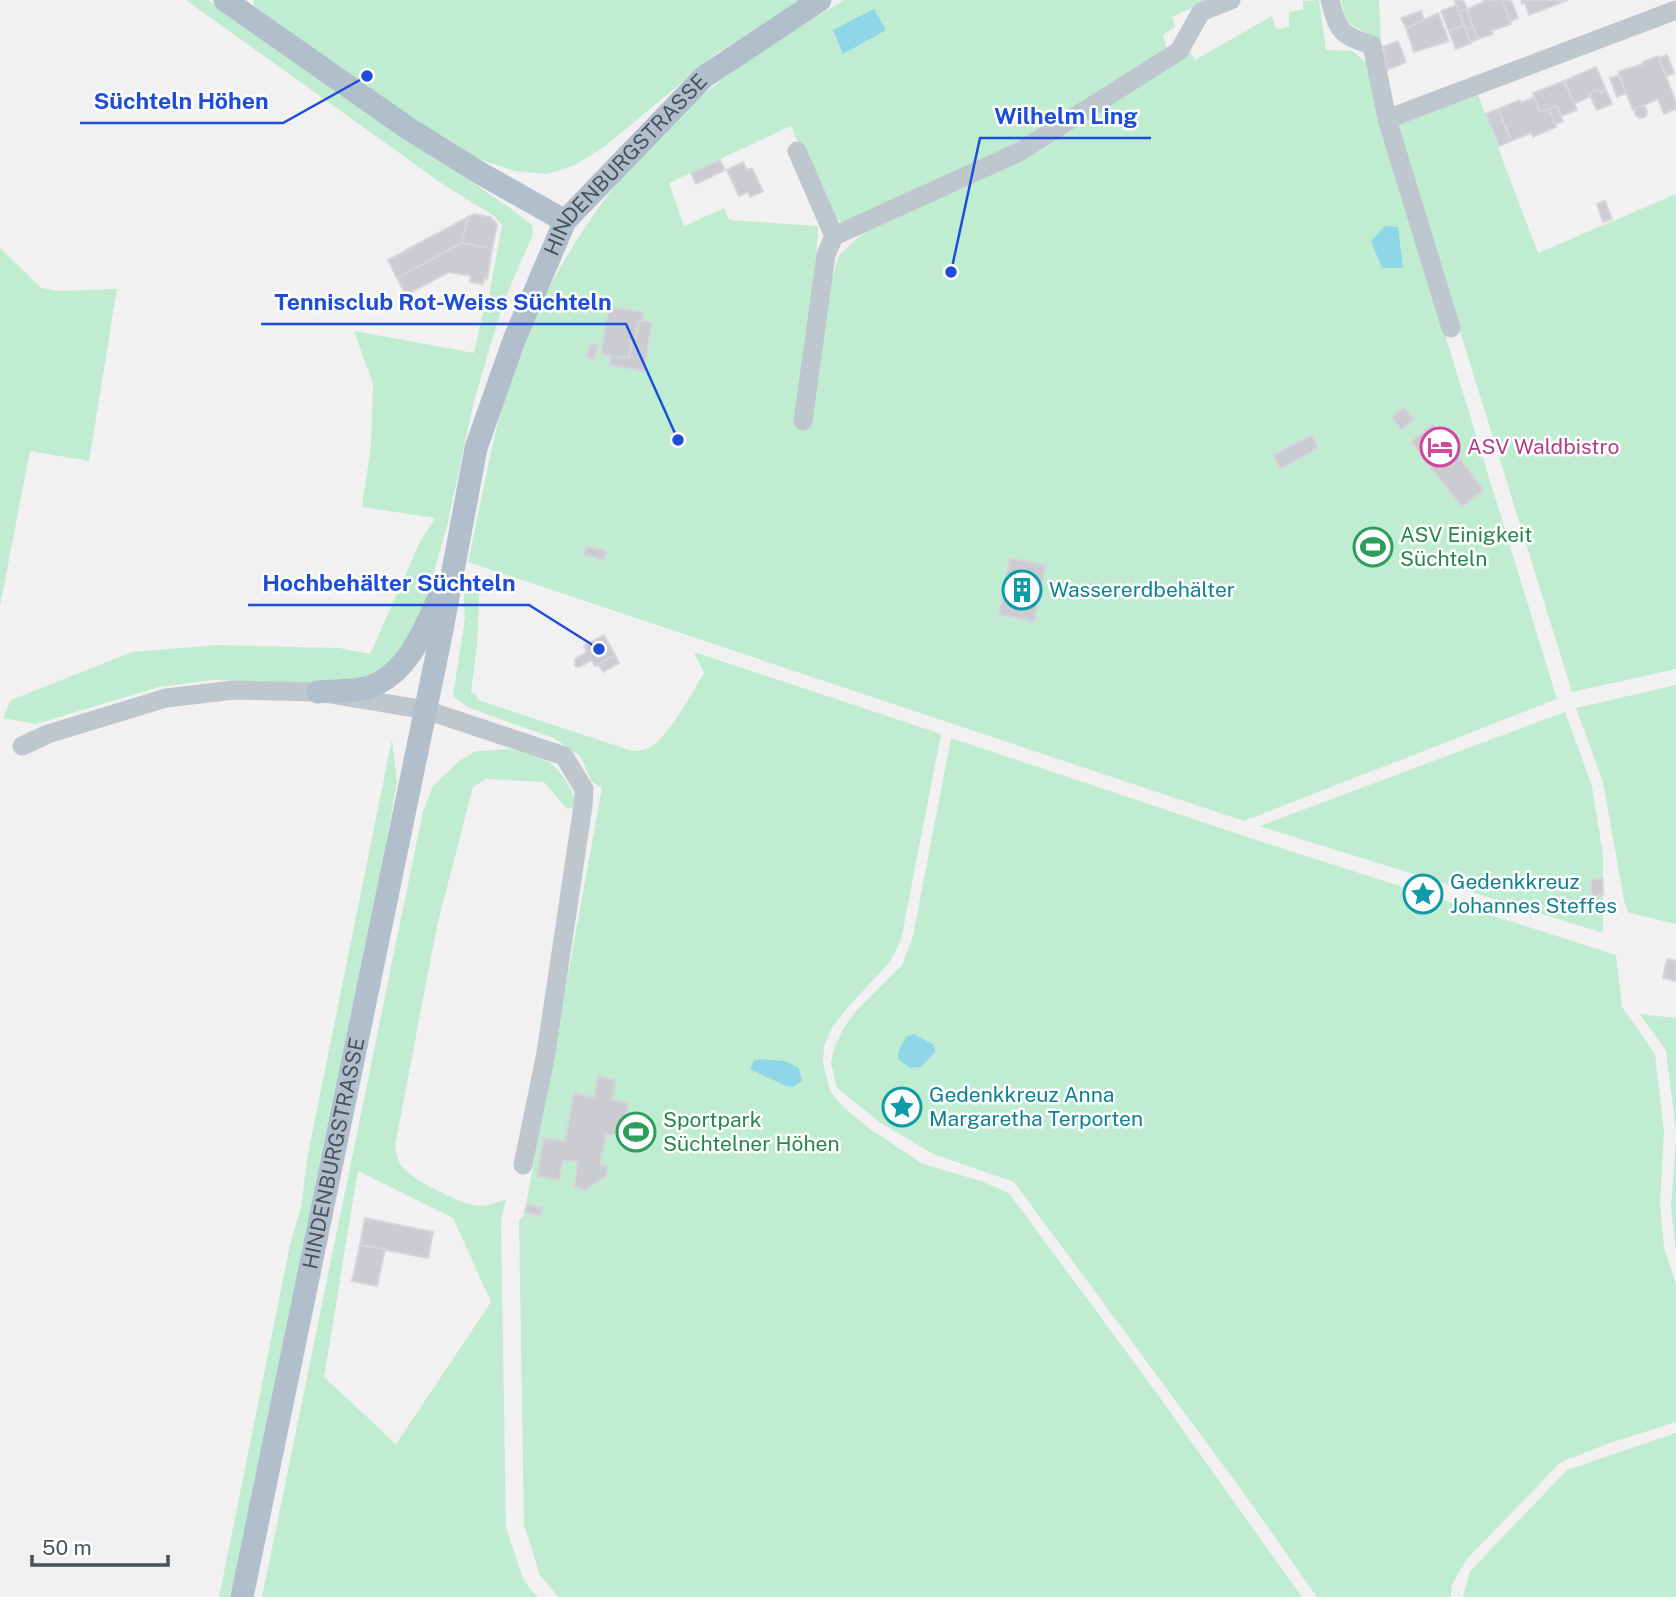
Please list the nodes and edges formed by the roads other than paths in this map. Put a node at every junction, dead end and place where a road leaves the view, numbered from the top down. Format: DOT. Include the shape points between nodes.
graph roads {
  1 [pos="225,0"];
  2 [pos="820,0"];
  3 [pos="1231,0"];
  4 [pos="1330,0"];
  5 [pos="1676,10"];
  6 [pos="1387,119"];
  7 [pos="797,151"];
  8 [pos="565,221"];
  9 [pos="834,236"];
  10 [pos="1451,328"];
  11 [pos="803,421"];
  12 [pos="454,565"];
  13 [pos="318,692"];
  14 [pos="425,710"];
  15 [pos="22,746"];
  16 [pos="523,1166"];
  17 [pos="242,1597"];
  1 -- 8 [label="main road" via="409,129"];
  2 -- 8 [label="main road, HINDENBURGSTRASSE" via="704,78"];
  3 -- 9 [label="street" via="1201,12 1180,51 1019,152"];
  4 -- 6 [label="street" via="1336,24 1347,37 1372,44"];
  5 -- 6 [label="street"];
  6 -- 10 [label="street"];
  7 -- 9 [label="street"];
  8 -- 12 [label="main road, HINDENBURGSTRASSE" via="514,340 476,448"];
  9 -- 11 [label="street" via="826,256"];
  12 -- 13 [label="main road" via="416,645 397,670 371,687"];
  12 -- 14 [label="main road, HINDENBURGSTRASSE"];
  13 -- 14 [label="street"];
  13 -- 15 [label="street" via="234,690 166,698"];
  14 -- 16 [label="street" via="564,756 584,789 553,1016"];
  14 -- 17 [label="main road, HINDENBURGSTRASSE"];
}
